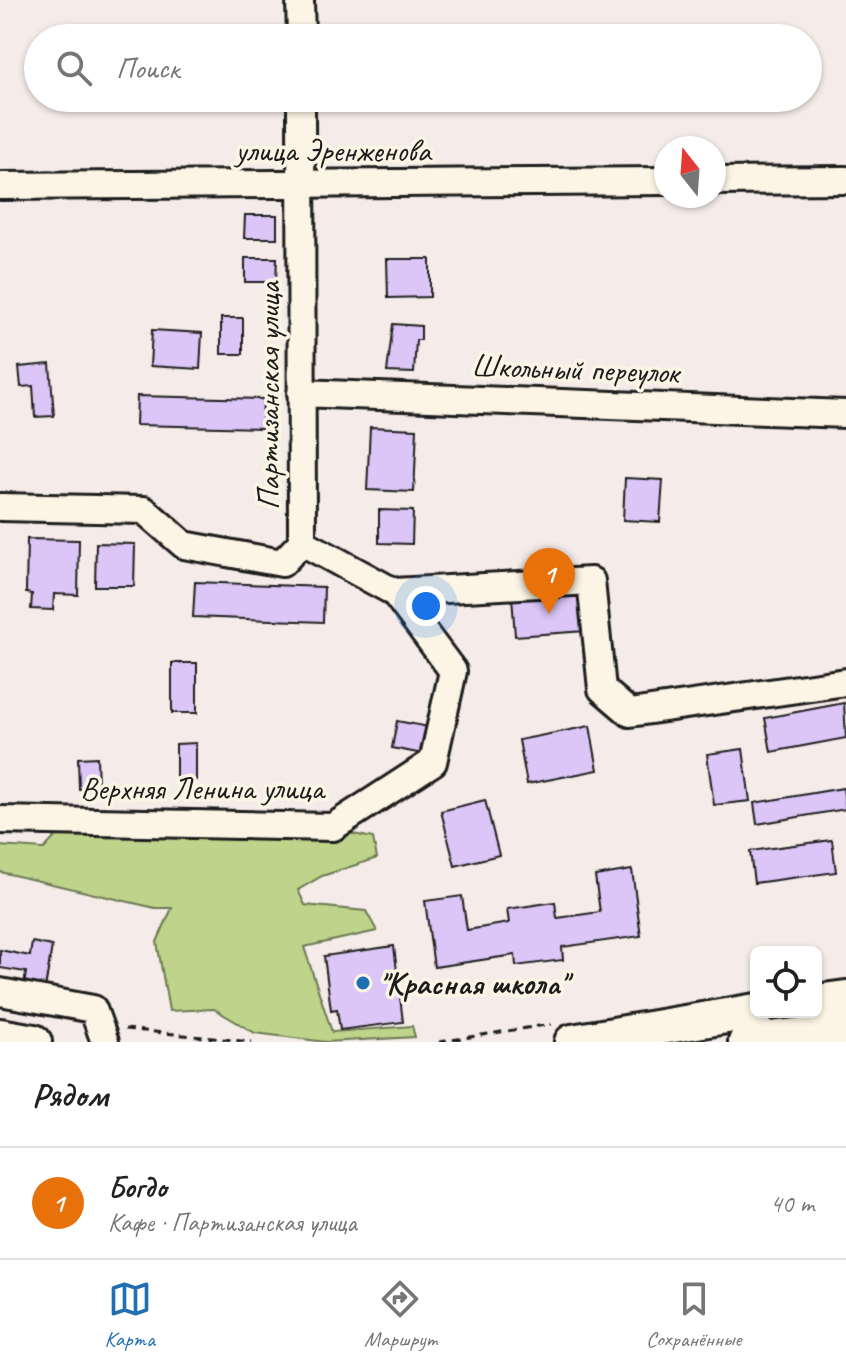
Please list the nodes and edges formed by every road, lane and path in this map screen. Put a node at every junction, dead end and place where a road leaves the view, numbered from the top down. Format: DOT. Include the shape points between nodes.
graph roads {
  1 [pos="300,0"];
  2 [pos="301,24"];
  3 [pos="301,112"];
  4 [pos="846,180"];
  5 [pos="654,181"];
  6 [pos="726,181"];
  7 [pos="302,185"];
  8 [pos="0,186"];
  9 [pos="301,393"];
  10 [pos="846,414"];
  11 [pos="0,507"];
  12 [pos="302,542"];
  13 [pos="394,592"];
  14 [pos="846,682"];
  15 [pos="433,762"];
  16 [pos="0,820"];
  17 [pos="0,992"];
  18 [pos="846,998"];
  19 [pos="822,1001"];
  20 [pos="750,1012"];
  21 [pos="846,1030"];
  22 [pos="0,1036"];
  23 [pos="115,1036"];
  24 [pos="34,1042"];
  25 [pos="252,1042"];
  26 [pos="572,1042"];
  27 [pos="746,1042"];
  1 -- 2 [label="street"];
  3 -- 7 [label="street, Партизанская улица"];
  4 -- 6 [label="street"];
  5 -- 7 [label="street, улица Эренженова"];
  7 -- 8 [label="street, улица Эренженова"];
  7 -- 9 [label="street, Партизанская улица"];
  9 -- 10 [label="street, Школьный переулок"];
  9 -- 12 [label="street, Партизанская улица"];
  11 -- 12 [label="street" via="144,510 184,545 282,563"];
  12 -- 13 [label="street, Партизанская улица"];
  13 -- 14 [label="street" via="591,581 602,689 630,713"];
  13 -- 15 [label="street, Партизанская улица" via="453,671"];
  15 -- 16 [label="street, Верхняя Ленина улица" via="333,827"];
  17 -- 23 [label="street" via="93,1009"];
  18 -- 19 [label="main road"];
  20 -- 26 [label="main road"];
  21 -- 27 [label="main road"];
  22 -- 24 [label="main road"];
  23 -- 25 [label="path"];
}
